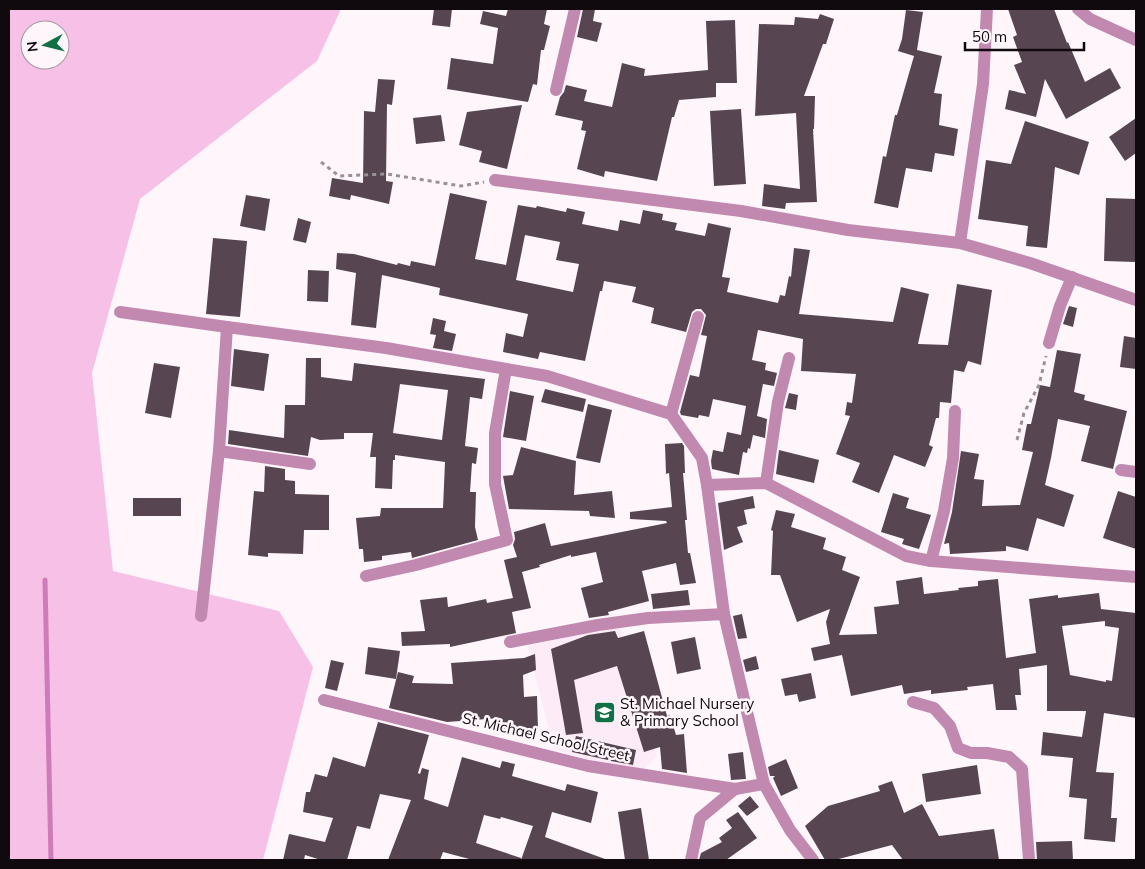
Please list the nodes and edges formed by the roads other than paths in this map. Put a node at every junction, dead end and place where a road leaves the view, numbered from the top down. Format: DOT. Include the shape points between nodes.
graph roads {
  1 [pos="575,9"];
  2 [pos="987,9"];
  3 [pos="1078,9"];
  4 [pos="1136,40"];
  5 [pos="556,90"];
  6 [pos="495,180"];
  7 [pos="960,243"];
  8 [pos="1072,277"];
  9 [pos="1136,300"];
  10 [pos="120,312"];
  11 [pos="698,317"];
  12 [pos="227,327"];
  13 [pos="1049,343"];
  14 [pos="789,358"];
  15 [pos="506,369"];
  16 [pos="955,411"];
  17 [pos="671,414"];
  18 [pos="219,451"];
  19 [pos="310,464"];
  20 [pos="1121,470"];
  21 [pos="1136,472"];
  22 [pos="766,483"];
  23 [pos="707,485"];
  24 [pos="931,561"];
  25 [pos="366,576"];
  26 [pos="1136,577"];
  27 [pos="724,614"];
  28 [pos="201,616"];
  29 [pos="510,642"];
  30 [pos="324,700"];
  31 [pos="914,702"];
  32 [pos="764,784"];
  33 [pos="735,790"];
  34 [pos="691,860"];
  35 [pos="813,860"];
  36 [pos="1029,860"];
  1 -- 5 [label="street"];
  2 -- 7 [label="street" via="983,84"];
  3 -- 4 [label="street" via="1090,19"];
  6 -- 7 [label="street" via="742,210 848,230"];
  7 -- 8 [label="street"];
  8 -- 9 [label="street"];
  8 -- 13 [label="street"];
  10 -- 12 [label="street"];
  11 -- 17 [label="street"];
  12 -- 15 [label="street" via="386,348"];
  12 -- 18 [label="street"];
  14 -- 22 [label="street" via="778,402"];
  15 -- 17 [label="street" via="547,376"];
  15 -- 25 [label="street" via="495,433 495,484 507,540"];
  16 -- 24 [label="street" via="944,512"];
  17 -- 23 [label="street" via="702,458"];
  18 -- 19 [label="street"];
  18 -- 28 [label="street"];
  20 -- 21 [label="street"];
  22 -- 23 [label="street"];
  22 -- 24 [label="street" via="906,556"];
  23 -- 27 [label="street"];
  24 -- 26 [label="street"];
  27 -- 29 [label="street" via="648,618"];
  27 -- 32 [label="street"];
  30 -- 33 [label="street, St. Michael School Street" via="588,766"];
  31 -- 36 [label="street" via="934,708 950,726 958,748 971,753 1009,757 1022,769"];
  32 -- 33 [label="street, St. Michael School Street"];
  32 -- 35 [label="street" via="790,830"];
  33 -- 34 [label="street" via="700,818"];
}
